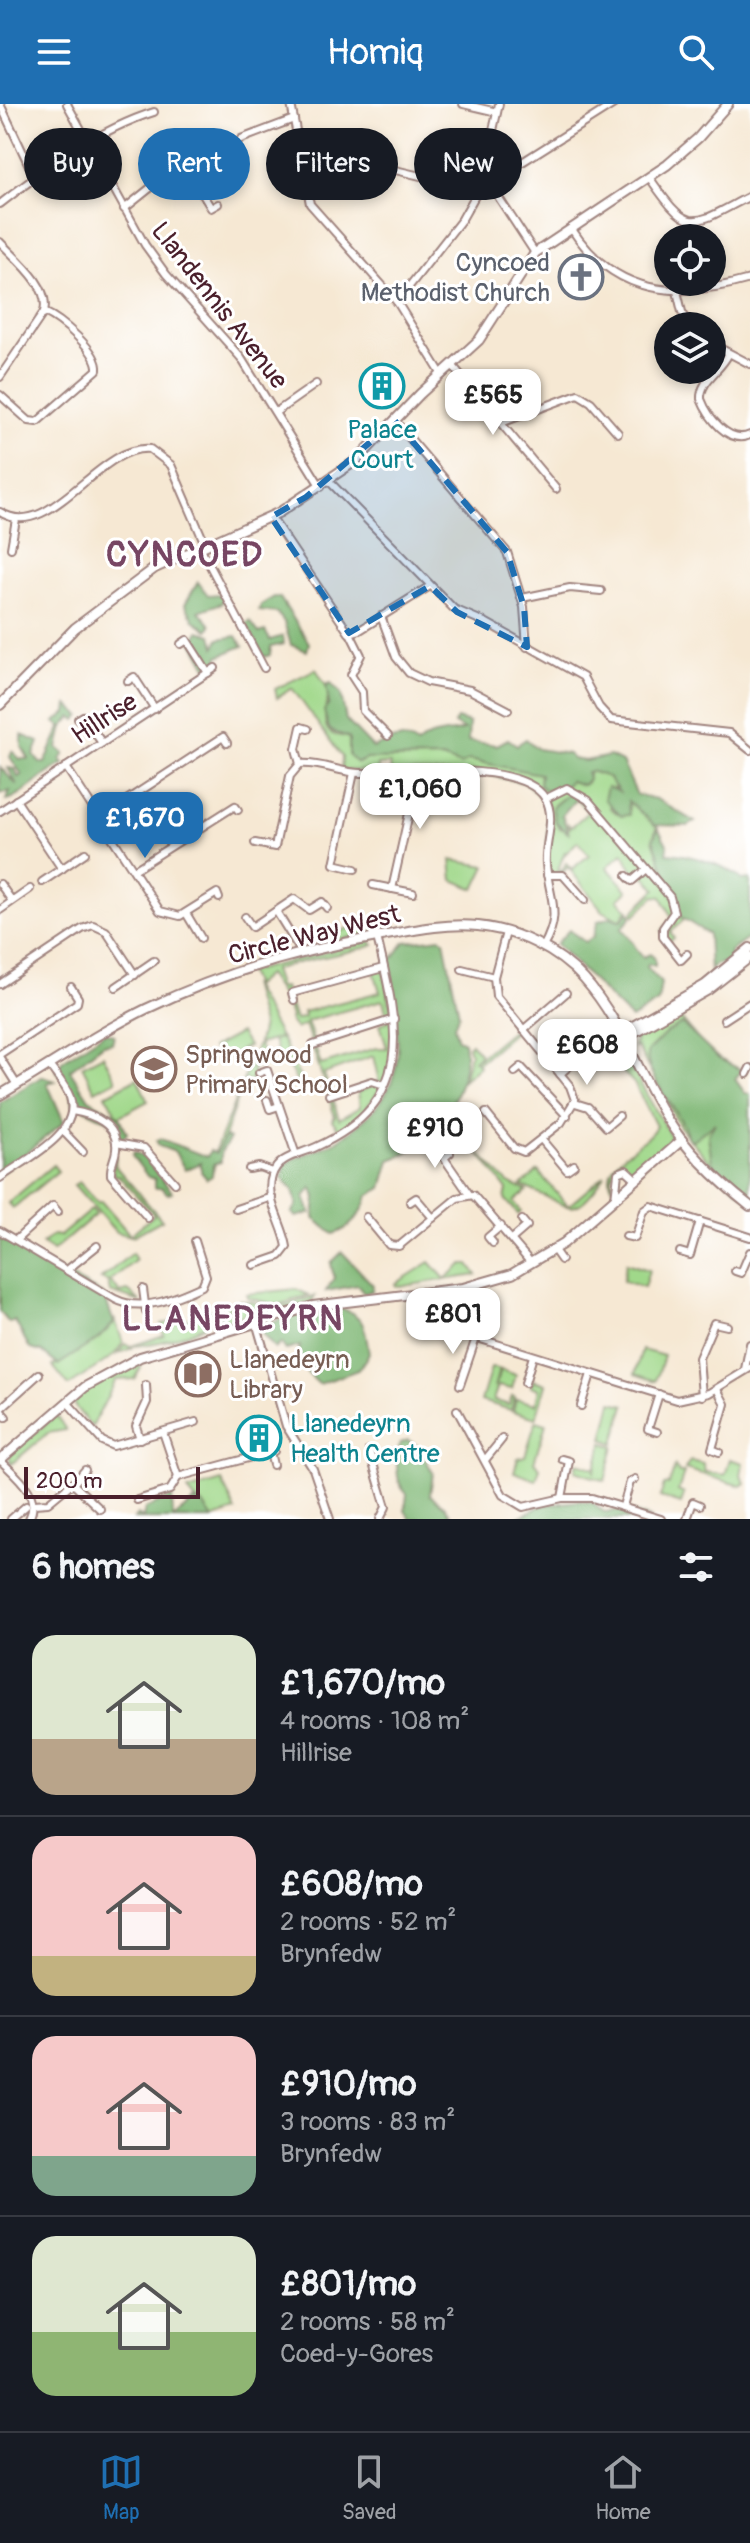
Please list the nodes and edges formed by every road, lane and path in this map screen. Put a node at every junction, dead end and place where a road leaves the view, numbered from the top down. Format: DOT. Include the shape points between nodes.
graph roads {
  1 [pos="0,104"];
  2 [pos="67,104"];
  3 [pos="291,104"];
  4 [pos="463,104"];
  5 [pos="614,104"];
  6 [pos="728,104"];
  7 [pos="498,108"];
  8 [pos="154,112"];
  9 [pos="294,119"];
  10 [pos="80,128"];
  11 [pos="122,128"];
  12 [pos="296,128"];
  13 [pos="494,128"];
  14 [pos="250,136"];
  15 [pos="24,155"];
  16 [pos="522,161"];
  17 [pos="649,177"];
  18 [pos="24,186"];
  19 [pos="750,196"];
  20 [pos="119,200"];
  21 [pos="309,200"];
  22 [pos="474,200"];
  23 [pos="500,200"];
  24 [pos="0,204"];
  25 [pos="218,204"];
  26 [pos="124,209"];
  27 [pos="571,228"];
  28 [pos="0,242"];
  29 [pos="535,253"];
  30 [pos="750,279"];
  31 [pos="726,284"];
  32 [pos="654,287"];
  33 [pos="397,302"];
  34 [pos="44,312"];
  35 [pos="728,355"];
  36 [pos="750,364"];
  37 [pos="453,366"];
  38 [pos="442,375"];
  39 [pos="0,377"];
  40 [pos="316,384"];
  41 [pos="0,395"];
  42 [pos="276,412"];
  43 [pos="395,421"];
  44 [pos="501,423"];
  45 [pos="618,433"];
  46 [pos="750,435"];
  47 [pos="325,484"];
  48 [pos="556,489"];
  49 [pos="0,512"];
  50 [pos="271,517"];
  51 [pos="16,519"];
  52 [pos="202,546"];
  53 [pos="11,548"];
  54 [pos="430,586"];
  55 [pos="601,591"];
  56 [pos="522,598"];
  57 [pos="381,616"];
  58 [pos="350,633"];
  59 [pos="181,644"];
  60 [pos="527,647"];
  61 [pos="264,668"];
  62 [pos="128,681"];
  63 [pos="0,705"];
  64 [pos="155,709"];
  65 [pos="508,710"];
  66 [pos="78,719"];
  67 [pos="308,729"];
  68 [pos="388,736"];
  69 [pos="102,743"];
  70 [pos="227,743"];
  71 [pos="750,750"];
  72 [pos="300,764"];
  73 [pos="66,767"];
  74 [pos="411,772"];
  75 [pos="354,773"];
  76 [pos="545,799"];
  77 [pos="16,800"];
  78 [pos="238,810"];
  79 [pos="0,811"];
  80 [pos="99,818"];
  81 [pos="255,843"];
  82 [pos="85,853"];
  83 [pos="62,869"];
  84 [pos="355,869"];
  85 [pos="646,869"];
  86 [pos="134,870"];
  87 [pos="547,875"];
  88 [pos="627,876"];
  89 [pos="42,882"];
  90 [pos="0,884"];
  91 [pos="373,885"];
  92 [pos="30,889"];
  93 [pos="392,889"];
  94 [pos="413,893"];
  95 [pos="219,898"];
  96 [pos="585,900"];
  97 [pos="12,901"];
  98 [pos="327,908"];
  99 [pos="0,910"];
  100 [pos="276,911"];
  101 [pos="186,913"];
  102 [pos="245,917"];
  103 [pos="506,932"];
  104 [pos="377,937"];
  105 [pos="201,938"];
  106 [pos="543,947"];
  107 [pos="750,948"];
  108 [pos="302,953"];
  109 [pos="687,954"];
  110 [pos="750,957"];
  111 [pos="154,961"];
  112 [pos="383,968"];
  113 [pos="462,969"];
  114 [pos="135,975"];
  115 [pos="494,977"];
  116 [pos="0,984"];
  117 [pos="71,987"];
  118 [pos="116,987"];
  119 [pos="566,993"];
  120 [pos="294,1000"];
  121 [pos="750,1003"];
  122 [pos="394,1019"];
  123 [pos="724,1020"];
  124 [pos="523,1030"];
  125 [pos="621,1036"];
  126 [pos="313,1045"];
  127 [pos="0,1056"];
  128 [pos="587,1062"];
  129 [pos="49,1065"];
  130 [pos="515,1072"];
  131 [pos="259,1073"];
  132 [pos="560,1074"];
  133 [pos="17,1085"];
  134 [pos="384,1085"];
  135 [pos="0,1095"];
  136 [pos="329,1095"];
  137 [pos="267,1100"];
  138 [pos="575,1103"];
  139 [pos="279,1106"];
  140 [pos="72,1111"];
  141 [pos="486,1113"];
  142 [pos="567,1116"];
  143 [pos="619,1116"];
  144 [pos="63,1131"];
  145 [pos="541,1139"];
  146 [pos="682,1140"];
  147 [pos="116,1143"];
  148 [pos="672,1149"];
  149 [pos="83,1152"];
  150 [pos="450,1153"];
  151 [pos="296,1155"];
  152 [pos="695,1156"];
  153 [pos="574,1165"];
  154 [pos="249,1169"];
  155 [pos="273,1172"];
  156 [pos="0,1178"];
  157 [pos="637,1180"];
  158 [pos="175,1183"];
  159 [pos="469,1194"];
  160 [pos="272,1197"];
  161 [pos="615,1200"];
  162 [pos="410,1202"];
  163 [pos="750,1206"];
  164 [pos="236,1209"];
  165 [pos="58,1212"];
  166 [pos="366,1217"];
  167 [pos="148,1218"];
  168 [pos="433,1218"];
  169 [pos="522,1220"];
  170 [pos="700,1221"];
  171 [pos="501,1226"];
  172 [pos="0,1231"];
  173 [pos="626,1236"];
  174 [pos="750,1237"];
  175 [pos="512,1239"];
  176 [pos="16,1240"];
  177 [pos="195,1241"];
  178 [pos="493,1243"];
  179 [pos="97,1246"];
  180 [pos="554,1250"];
  181 [pos="680,1252"];
  182 [pos="750,1252"];
  183 [pos="561,1260"];
  184 [pos="532,1264"];
  185 [pos="254,1265"];
  186 [pos="67,1270"];
  187 [pos="735,1271"];
  188 [pos="143,1289"];
  189 [pos="145,1303"];
  190 [pos="146,1312"];
  191 [pos="256,1322"];
  192 [pos="727,1326"];
  193 [pos="448,1337"];
  194 [pos="476,1338"];
  195 [pos="750,1344"];
  196 [pos="533,1356"];
  197 [pos="748,1369"];
  198 [pos="39,1374"];
  199 [pos="591,1374"];
  200 [pos="525,1383"];
  201 [pos="146,1385"];
  202 [pos="460,1385"];
  203 [pos="717,1389"];
  204 [pos="659,1394"];
  205 [pos="702,1396"];
  206 [pos="67,1402"];
  207 [pos="581,1406"];
  208 [pos="0,1409"];
  209 [pos="457,1410"];
  210 [pos="6,1417"];
  211 [pos="196,1422"];
  212 [pos="163,1432"];
  213 [pos="657,1432"];
  214 [pos="140,1439"];
  215 [pos="502,1439"];
  216 [pos="369,1450"];
  217 [pos="719,1452"];
  218 [pos="562,1459"];
  219 [pos="0,1460"];
  220 [pos="485,1460"];
  221 [pos="273,1465"];
  222 [pos="85,1470"];
  223 [pos="206,1471"];
  224 [pos="178,1477"];
  225 [pos="635,1479"];
  226 [pos="209,1481"];
  227 [pos="74,1483"];
  228 [pos="149,1484"];
  229 [pos="153,1495"];
  230 [pos="562,1498"];
  231 [pos="137,1500"];
  232 [pos="30,1505"];
  233 [pos="700,1505"];
  234 [pos="623,1506"];
  235 [pos="100,1509"];
  236 [pos="11,1519"];
  237 [pos="29,1519"];
  238 [pos="330,1519"];
  239 [pos="380,1519"];
  240 [pos="661,1519"];
  241 [pos="687,1519"];
  1 -- 15 [label="street"];
  2 -- 10 [label="street, Llandennis Avenue"];
  3 -- 9 [label="street"];
  4 -- 7 [label="street"];
  5 -- 16 [label="street"];
  6 -- 17 [label="street" via="687,148"];
  7 -- 13 [label="street"];
  8 -- 11 [label="street"];
  9 -- 12 [label="street"];
  9 -- 14 [label="street"];
  17 -- 19 [label="street" via="686,221 699,222"];
  17 -- 27 [label="street"];
  18 -- 24 [label="street"];
  20 -- 26 [label="street, Llandennis Avenue"];
  21 -- 33 [label="street"];
  22 -- 33 [label="street"];
  23 -- 29 [label="street"];
  25 -- 26 [label="street" via="211,208 182,170 164,177"];
  26 -- 42 [label="street, Llandennis Avenue" via="160,267 230,344"];
  27 -- 29 [label="street"];
  27 -- 32 [label="street" via="588,253 611,272"];
  28 -- 34 [label="street" via="42,289"];
  29 -- 37 [label="street" via="494,321"];
  30 -- 31 [label="street"];
  33 -- 38 [label="street"];
  34 -- 39 [label="street"];
  34 -- 41 [label="street" via="63,321 96,359 97,370 37,422"];
  35 -- 36 [label="street"];
  35 -- 46 [label="street" via="703,386 701,399 726,433 740,439"];
  37 -- 38 [label="street"];
  37 -- 44 [label="street"];
  38 -- 43 [label="street"];
  40 -- 42 [label="street"];
  42 -- 47 [label="street, Llandennis Avenue"];
  43 -- 47 [label="street"];
  43 -- 56 [label="street" via="503,546"];
  44 -- 45 [label="street" via="578,394"];
  44 -- 48 [label="street"];
  47 -- 50 [label="street"];
  47 -- 54 [label="street, Llandennis Avenue"];
  49 -- 51 [label="street"];
  50 -- 52 [label="street"];
  50 -- 58 [label="street"];
  51 -- 52 [label="street" via="44,512 129,451 150,449 171,465"];
  51 -- 53 [label="street"];
  52 -- 61 [label="street"];
  52 -- 63 [label="street" via="155,568 84,621"];
  54 -- 57 [label="street"];
  54 -- 60 [label="street, Llandennis Avenue" via="457,612"];
  55 -- 56 [label="street" via="570,588"];
  56 -- 60 [label="street"];
  57 -- 58 [label="street"];
  57 -- 65 [label="street" via="396,657 409,673 470,690"];
  58 -- 68 [label="street" via="361,655 351,675 362,692 363,711"];
  59 -- 64 [label="street, Hillrise" via="187,640 212,671"];
  60 -- 71 [label="street, Llandennis Avenue" via="587,680 611,720 729,733"];
  62 -- 64 [label="street" via="134,677"];
  64 -- 69 [label="street, Hillrise"];
  66 -- 69 [label="street" via="83,716"];
  67 -- 72 [label="street" via="301,727 296,749"];
  69 -- 73 [label="street, Hillrise"];
  70 -- 80 [label="street" via="223,737"];
  72 -- 75 [label="street"];
  72 -- 81 [label="street" via="290,776 275,847"];
  73 -- 77 [label="street"];
  73 -- 80 [label="street, Hillrise"];
  74 -- 75 [label="street"];
  74 -- 76 [label="street" via="470,772 521,781"];
  74 -- 93 [label="street" via="412,800"];
  75 -- 84 [label="street" via="334,864"];
  76 -- 85 [label="street" via="567,788 579,793"];
  76 -- 87 [label="street" via="550,816"];
  77 -- 79 [label="street"];
  77 -- 83 [label="street"];
  78 -- 86 [label="street" via="235,806"];
  80 -- 86 [label="street, Hillrise"];
  82 -- 83 [label="street"];
  83 -- 89 [label="street"];
  85 -- 88 [label="street" via="632,881"];
  85 -- 109 [label="street" via="673,904 663,937 681,960"];
  86 -- 101 [label="street, Hillrise" via="160,911 171,916"];
  87 -- 96 [label="street" via="563,875"];
  87 -- 106 [label="street" via="555,913"];
  90 -- 97 [label="street"];
  91 -- 93 [label="street"];
  92 -- 97 [label="street"];
  93 -- 94 [label="street"];
  95 -- 101 [label="street" via="217,893"];
  97 -- 99 [label="street"];
  98 -- 100 [label="street" via="322,902 309,910 294,899"];
  100 -- 102 [label="street" via="252,927"];
  100 -- 108 [label="street"];
  101 -- 105 [label="street"];
  103 -- 104 [label="street, Circle Way West" via="445,926"];
  103 -- 106 [label="street, Circle Way West"];
  103 -- 115 [label="street"];
  104 -- 108 [label="street, Circle Way West"];
  104 -- 112 [label="street"];
  106 -- 125 [label="street, Circle Way West" via="586,982"];
  107 -- 125 [label="street" via="705,985"];
  108 -- 129 [label="street, Circle Way West" via="167,999"];
  110 -- 125 [label="street" via="702,994"];
  111 -- 114 [label="street"];
  112 -- 120 [label="street" via="292,993"];
  112 -- 122 [label="street"];
  113 -- 115 [label="street"];
  114 -- 116 [label="street" via="106,931 93,925"];
  114 -- 118 [label="street"];
  115 -- 124 [label="street" via="499,1000"];
  117 -- 127 [label="street" via="77,1003"];
  119 -- 124 [label="street"];
  121 -- 123 [label="street"];
  122 -- 126 [label="street"];
  122 -- 134 [label="street" via="395,1050"];
  124 -- 132 [label="street"];
  125 -- 146 [label="street, Circle Way West"];
  127 -- 133 [label="street"];
  128 -- 132 [label="street" via="581,1056"];
  129 -- 133 [label="street, Circle Way West"];
  129 -- 140 [label="street" via="67,1091"];
  130 -- 142 [label="street" via="521,1067"];
  131 -- 139 [label="street" via="267,1070"];
  132 -- 138 [label="street"];
  133 -- 135 [label="street, Circle Way West"];
  134 -- 136 [label="street" via="372,1081"];
  134 -- 151 [label="street" via="351,1125"];
  137 -- 139 [label="street" via="270,1109"];
  138 -- 142 [label="street"];
  138 -- 143 [label="street" via="588,1107 606,1127"];
  139 -- 151 [label="street"];
  140 -- 144 [label="street"];
  140 -- 147 [label="street" via="104,1123"];
  141 -- 145 [label="street" via="517,1150 526,1151"];
  142 -- 145 [label="street"];
  144 -- 149 [label="street"];
  144 -- 156 [label="street"];
  145 -- 153 [label="street" via="567,1170"];
  146 -- 148 [label="street"];
  146 -- 152 [label="street, Circle Way West"];
  147 -- 158 [label="street" via="143,1146"];
  147 -- 167 [label="street" via="111,1175"];
  148 -- 152 [label="street"];
  148 -- 157 [label="street"];
  150 -- 159 [label="street" via="444,1158"];
  151 -- 155 [label="street"];
  152 -- 163 [label="street, Circle Way West"];
  154 -- 155 [label="street"];
  155 -- 160 [label="street"];
  157 -- 161 [label="street"];
  157 -- 161 [label="street" via="628,1171 618,1173"];
  159 -- 168 [label="street"];
  159 -- 171 [label="street"];
  160 -- 164 [label="street"];
  160 -- 185 [label="street" via="287,1247 280,1256"];
  161 -- 180 [label="street"];
  162 -- 168 [label="street" via="416,1198"];
  165 -- 176 [label="street" via="53,1206"];
  166 -- 168 [label="street" via="394,1247"];
  169 -- 175 [label="street" via="527,1226"];
  170 -- 173 [label="street" via="651,1206 644,1211 635,1238"];
  170 -- 174 [label="street"];
  170 -- 181 [label="street" via="690,1255"];
  171 -- 175 [label="street"];
  171 -- 178 [label="street" via="488,1237"];
  172 -- 176 [label="street"];
  175 -- 184 [label="street"];
  176 -- 186 [label="street"];
  177 -- 189 [label="street" via="205,1283"];
  179 -- 186 [label="street"];
  180 -- 183 [label="street"];
  180 -- 184 [label="street"];
  182 -- 187 [label="street" via="741,1273"];
  184 -- 191 [label="street" via="463,1288 313,1306"];
  186 -- 189 [label="street" via="121,1302"];
  188 -- 189 [label="street"];
  189 -- 190 [label="street"];
  191 -- 206 [label="street" via="140,1357 103,1375"];
  191 -- 238 [label="street" via="286,1426 313,1469"];
  192 -- 205 [label="street" via="714,1323 700,1356"];
  193 -- 194 [label="street" via="455,1331"];
  194 -- 196 [label="street"];
  194 -- 202 [label="street"];
  195 -- 197 [label="street"];
  196 -- 199 [label="street"];
  196 -- 200 [label="street"];
  197 -- 203 [label="street"];
  198 -- 208 [label="street"];
  199 -- 204 [label="street"];
  199 -- 207 [label="street"];
  201 -- 214 [label="street" via="147,1402 136,1426"];
  203 -- 205 [label="street"];
  203 -- 217 [label="street" via="725,1404 712,1449"];
  204 -- 205 [label="street" via="677,1400"];
  204 -- 213 [label="street" via="648,1429"];
  206 -- 214 [label="street" via="113,1446"];
  206 -- 219 [label="street"];
  208 -- 210 [label="street"];
  209 -- 220 [label="street"];
  211 -- 212 [label="street"];
  212 -- 214 [label="street"];
  212 -- 224 [label="street"];
  215 -- 220 [label="street"];
  216 -- 239 [label="street" via="386,1507"];
  218 -- 230 [label="street" via="569,1461"];
  219 -- 232 [label="street" via="28,1490"];
  220 -- 230 [label="street" via="513,1504 528,1507"];
  221 -- 223 [label="street" via="272,1451"];
  222 -- 227 [label="street"];
  223 -- 224 [label="street"];
  223 -- 226 [label="street"];
  224 -- 229 [label="street" via="170,1490"];
  225 -- 234 [label="street"];
  227 -- 232 [label="street" via="48,1503"];
  227 -- 235 [label="street"];
  228 -- 229 [label="street"];
  229 -- 231 [label="street"];
  230 -- 234 [label="street"];
  232 -- 236 [label="street"];
  232 -- 237 [label="street"];
  233 -- 241 [label="street" via="693,1502"];
  234 -- 240 [label="street"];
}
